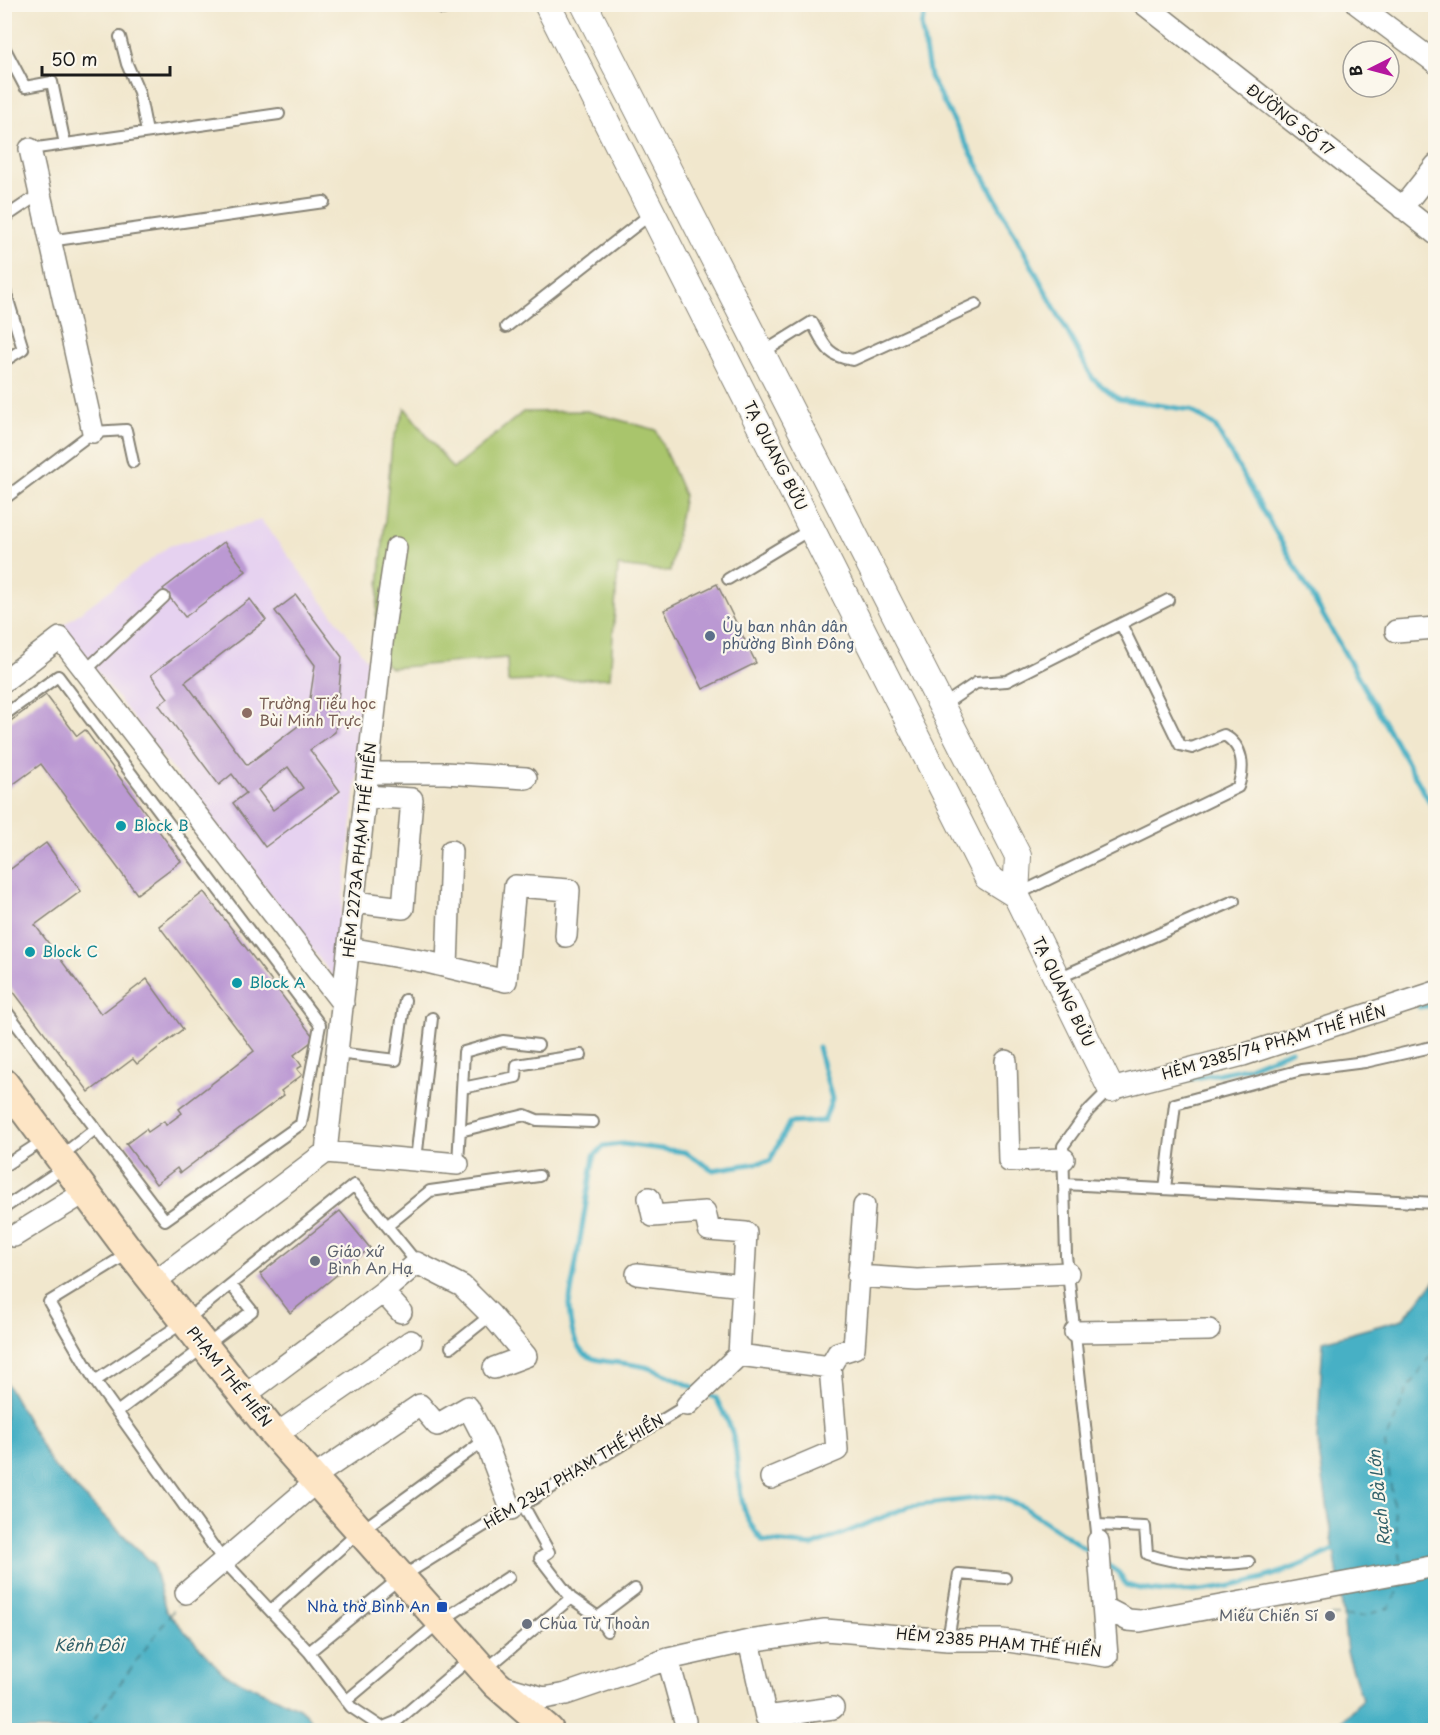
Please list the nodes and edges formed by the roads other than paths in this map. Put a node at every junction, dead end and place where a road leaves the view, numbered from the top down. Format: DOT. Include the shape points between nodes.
graph roads {
  1 [pos="432,4"];
  2 [pos="456,4"];
  3 [pos="583,4"];
  4 [pos="1144,4"];
  5 [pos="1357,4"];
  6 [pos="551,13"];
  7 [pos="120,37"];
  8 [pos="4,47"];
  9 [pos="1436,63"];
  10 [pos="279,114"];
  11 [pos="147,132"];
  12 [pos="65,144"];
  13 [pos="30,148"];
  14 [pos="1436,165"];
  15 [pos="38,195"];
  16 [pos="324,202"];
  17 [pos="1402,208"];
  18 [pos="652,213"];
  19 [pos="4,218"];
  20 [pos="1436,234"];
  21 [pos="49,241"];
  22 [pos="4,287"];
  23 [pos="976,304"];
  24 [pos="506,327"];
  25 [pos="761,353"];
  26 [pos="4,361"];
  27 [pos="93,432"];
  28 [pos="134,462"];
  29 [pos="4,499"];
  30 [pos="843,512"];
  31 [pos="812,529"];
  32 [pos="396,548"];
  33 [pos="728,579"];
  34 [pos="164,597"];
  35 [pos="1168,600"];
  36 [pos="1121,624"];
  37 [pos="1436,628"];
  38 [pos="1396,631"];
  39 [pos="85,672"];
  40 [pos="4,681"];
  41 [pos="942,707"];
  42 [pos="4,715"];
  43 [pos="368,773"];
  44 [pos="526,778"];
  45 [pos="365,796"];
  46 [pos="451,851"];
  47 [pos="1016,895"];
  48 [pos="1234,901"];
  49 [pos="354,902"];
  50 [pos="566,936"];
  51 [pos="349,948"];
  52 [pos="447,967"];
  53 [pos="1056,979"];
  54 [pos="1436,992"];
  55 [pos="405,1000"];
  56 [pos="343,1004"];
  57 [pos="4,1008"];
  58 [pos="432,1018"];
  59 [pos="538,1045"];
  60 [pos="1436,1046"];
  61 [pos="337,1053"];
  62 [pos="581,1055"];
  63 [pos="1006,1061"];
  64 [pos="462,1088"];
  65 [pos="1111,1089"];
  66 [pos="10,1100"];
  67 [pos="593,1122"];
  68 [pos="94,1130"];
  69 [pos="460,1131"];
  70 [pos="326,1152"];
  71 [pos="59,1153"];
  72 [pos="1064,1159"];
  73 [pos="416,1160"];
  74 [pos="458,1164"];
  75 [pos="4,1167"];
  76 [pos="539,1176"];
  77 [pos="1064,1184"];
  78 [pos="1165,1189"];
  79 [pos="87,1191"];
  80 [pos="649,1198"];
  81 [pos="1436,1203"];
  82 [pos="864,1206"];
  83 [pos="4,1208"];
  84 [pos="387,1226"];
  85 [pos="14,1236"];
  86 [pos="130,1252"];
  87 [pos="417,1263"];
  88 [pos="1068,1273"];
  89 [pos="637,1274"];
  90 [pos="858,1276"];
  91 [pos="154,1282"];
  92 [pos="231,1285"];
  93 [pos="743,1286"];
  94 [pos="383,1292"];
  95 [pos="401,1312"];
  96 [pos="491,1315"];
  97 [pos="184,1322"];
  98 [pos="1209,1330"];
  99 [pos="1075,1332"];
  100 [pos="411,1341"];
  101 [pos="451,1347"];
  102 [pos="204,1348"];
  103 [pos="739,1354"];
  104 [pos="830,1367"];
  105 [pos="494,1368"];
  106 [pos="95,1381"];
  107 [pos="244,1396"];
  108 [pos="687,1405"];
  109 [pos="117,1412"];
  110 [pos="275,1435"];
  111 [pos="485,1440"];
  112 [pos="771,1478"];
  113 [pos="314,1480"];
  114 [pos="517,1507"];
  115 [pos="359,1532"];
  116 [pos="1097,1533"];
  117 [pos="223,1560"];
  118 [pos="1249,1562"];
  119 [pos="1436,1566"];
  120 [pos="509,1577"];
  121 [pos="400,1578"];
  122 [pos="1005,1578"];
  123 [pos="635,1589"];
  124 [pos="186,1593"];
  125 [pos="572,1598"];
  126 [pos="1103,1607"];
  127 [pos="271,1610"];
  128 [pos="598,1617"];
  129 [pos="441,1621"];
  130 [pos="607,1631"];
  131 [pos="948,1640"];
  132 [pos="750,1641"];
  133 [pos="309,1652"];
  134 [pos="668,1659"];
  135 [pos="484,1670"];
  136 [pos="346,1701"];
  137 [pos="832,1708"];
  138 [pos="685,1721"];
  139 [pos="400,1726"];
  140 [pos="544,1726"];
  141 [pos="379,1729"];
  1 -- 2 [label="lane" via="443,9"];
  3 -- 6 [label="street"];
  3 -- 25 [label="street, TẠ QUANG BỬU"];
  4 -- 17 [label="street, ĐƯỜNG SỐ 17"];
  5 -- 9 [label="street"];
  6 -- 18 [label="street, TẠ QUANG BỬU"];
  7 -- 11 [label="lane" via="139,92"];
  8 -- 12 [label="lane" via="25,87 52,82"];
  10 -- 11 [label="lane"];
  11 -- 12 [label="lane"];
  12 -- 13 [label="lane"];
  13 -- 15 [label="street"];
  14 -- 17 [label="street"];
  15 -- 19 [label="lane"];
  15 -- 21 [label="street"];
  16 -- 21 [label="lane"];
  17 -- 20 [label="street, ĐƯỜNG SỐ 17"];
  18 -- 24 [label="lane"];
  18 -- 31 [label="street, TẠ QUANG BỬU"];
  21 -- 27 [label="street"];
  22 -- 26 [label="lane" via="23,349"];
  23 -- 25 [label="lane" via="853,360 833,356 812,322"];
  25 -- 30 [label="street, TẠ QUANG BỬU"];
  27 -- 28 [label="lane" via="126,430"];
  27 -- 29 [label="lane"];
  30 -- 31 [label="street"];
  30 -- 41 [label="street, TẠ QUANG BỬU"];
  31 -- 33 [label="lane"];
  31 -- 47 [label="street, TẠ QUANG BỬU" via="987,877"];
  32 -- 43 [label="street, HẺM 2273A PHẠM THẾ HIỂN"];
  34 -- 39 [label="lane"];
  35 -- 36 [label="lane"];
  36 -- 41 [label="lane" via="1007,681 976,683"];
  36 -- 47 [label="lane" via="1180,745 1192,748 1224,735 1235,742 1241,757 1238,787"];
  37 -- 38 [label="street"];
  39 -- 40 [label="street" via="60,638"];
  39 -- 56 [label="street"];
  41 -- 47 [label="street, TẠ QUANG BỬU" via="1018,856"];
  42 -- 68 [label="lane" via="58,676 320,1025 301,1124 165,1220"];
  43 -- 44 [label="street"];
  43 -- 45 [label="street, HẺM 2273A PHẠM THẾ HIỂN"];
  45 -- 49 [label="street, HẺM 2273A PHẠM THẾ HIỂN"];
  45 -- 49 [label="street" via="412,800 403,908"];
  46 -- 52 [label="street"];
  47 -- 53 [label="street, TẠ QUANG BỬU"];
  48 -- 53 [label="lane"];
  49 -- 51 [label="street, HẺM 2273A PHẠM THẾ HIỂN"];
  50 -- 52 [label="street" via="569,890 515,886 506,981"];
  51 -- 52 [label="street"];
  51 -- 56 [label="street, HẺM 2273A PHẠM THẾ HIỂN"];
  53 -- 65 [label="street, TẠ QUANG BỬU"];
  54 -- 65 [label="street, HẺM 2385/74 PHẠM THẾ HIỂN" via="1243,1055"];
  55 -- 61 [label="lane" via="396,1060"];
  56 -- 61 [label="street, HẺM 2273A PHẠM THẾ HIỂN"];
  57 -- 68 [label="lane"];
  58 -- 73 [label="lane"];
  59 -- 64 [label="lane" via="503,1041 464,1052"];
  60 -- 78 [label="lane" via="1365,1062 1301,1070 1175,1104"];
  61 -- 70 [label="street, HẺM 2273A PHẠM THẾ HIỂN"];
  62 -- 64 [label="lane" via="517,1065 516,1077"];
  63 -- 72 [label="street" via="1008,1161"];
  64 -- 69 [label="lane"];
  65 -- 72 [label="lane, HẺM 2385 PHẠM THẾ HIỂN" via="1089,1110 1063,1146"];
  66 -- 71 [label="main road, PHẠM THẾ HIỂN"];
  67 -- 69 [label="lane" via="537,1120 525,1115"];
  68 -- 71 [label="lane"];
  69 -- 74 [label="lane"];
  70 -- 73 [label="street"];
  70 -- 91 [label="street"];
  71 -- 75 [label="lane"];
  71 -- 79 [label="main road, PHẠM THẾ HIỂN"];
  71 -- 83 [label="lane"];
  72 -- 77 [label="lane, HẺM 2385 PHẠM THẾ HIỂN"];
  73 -- 74 [label="street"];
  76 -- 84 [label="lane" via="430,1191"];
  77 -- 78 [label="lane"];
  77 -- 88 [label="lane, HẺM 2385 PHẠM THẾ HIỂN"];
  78 -- 81 [label="lane"];
  79 -- 85 [label="street"];
  79 -- 86 [label="main road, PHẠM THẾ HIỂN"];
  80 -- 93 [label="street" via="653,1216 705,1212 709,1230 746,1233"];
  82 -- 90 [label="street"];
  84 -- 87 [label="lane"];
  84 -- 92 [label="lane" via="354,1185"];
  86 -- 91 [label="main road, PHẠM THẾ HIỂN"];
  86 -- 106 [label="lane" via="49,1302"];
  87 -- 94 [label="street"];
  87 -- 96 [label="street" via="462,1286"];
  88 -- 90 [label="street" via="917,1280"];
  88 -- 99 [label="lane, HẺM 2385 PHẠM THẾ HIỂN"];
  89 -- 93 [label="street"];
  90 -- 104 [label="street" via="854,1348 838,1353"];
  91 -- 97 [label="main road, PHẠM THẾ HIỂN"];
  92 -- 97 [label="lane"];
  92 -- 102 [label="lane" via="252,1311"];
  93 -- 103 [label="street"];
  94 -- 95 [label="street"];
  94 -- 107 [label="street"];
  96 -- 101 [label="lane"];
  96 -- 105 [label="street" via="526,1356"];
  97 -- 102 [label="main road, PHẠM THẾ HIỂN"];
  97 -- 106 [label="lane"];
  98 -- 99 [label="street"];
  99 -- 116 [label="lane, HẺM 2385 PHẠM THẾ HIỂN"];
  100 -- 110 [label="street"];
  102 -- 107 [label="main road, PHẠM THẾ HIỂN"];
  102 -- 109 [label="lane"];
  103 -- 104 [label="street"];
  103 -- 108 [label="street, HẺM 2347 PHẠM THẾ HIỂN"];
  104 -- 112 [label="street" via="837,1450"];
  106 -- 109 [label="lane"];
  107 -- 110 [label="main road, PHẠM THẾ HIỂN"];
  108 -- 114 [label="lane, HẺM 2347 PHẠM THẾ HIỂN"];
  109 -- 117 [label="lane"];
  110 -- 113 [label="main road, PHẠM THẾ HIỂN"];
  111 -- 113 [label="street" via="468,1407 437,1425 420,1405"];
  111 -- 114 [label="street"];
  111 -- 115 [label="lane"];
  113 -- 115 [label="main road, PHẠM THẾ HIỂN"];
  113 -- 117 [label="street"];
  114 -- 121 [label="lane, HẺM 2347 PHẠM THẾ HIỂN"];
  114 -- 125 [label="lane" via="549,1552 540,1557"];
  115 -- 121 [label="main road, PHẠM THẾ HIỂN"];
  115 -- 127 [label="lane"];
  116 -- 118 [label="lane" via="1145,1527 1147,1554 1158,1558 1228,1565"];
  116 -- 126 [label="street, HẺM 2385 PHẠM THẾ HIỂN"];
  117 -- 124 [label="street"];
  117 -- 127 [label="lane"];
  119 -- 126 [label="street" via="1140,1621 1128,1620"];
  120 -- 129 [label="lane"];
  121 -- 129 [label="main road, PHẠM THẾ HIỂN"];
  121 -- 133 [label="lane, HẺM 2347 PHẠM THẾ HIỂN"];
  122 -- 131 [label="lane" via="959,1574"];
  123 -- 128 [label="lane"];
  125 -- 128 [label="lane"];
  125 -- 135 [label="lane"];
  126 -- 131 [label="street, HẺM 2385 PHẠM THẾ HIỂN" via="1107,1656 1002,1640"];
  127 -- 133 [label="lane"];
  128 -- 130 [label="lane"];
  129 -- 135 [label="main road, PHẠM THẾ HIỂN"];
  129 -- 136 [label="lane"];
  131 -- 132 [label="street, HẺM 2385 PHẠM THẾ HIỂN" via="825,1630"];
  132 -- 134 [label="street, HẺM 2385 PHẠM THẾ HIỂN"];
  132 -- 137 [label="street" via="766,1717"];
  133 -- 136 [label="lane"];
  134 -- 135 [label="street, HẺM 2385 PHẠM THẾ HIỂN" via="544,1698"];
  134 -- 138 [label="street"];
  135 -- 139 [label="lane"];
  135 -- 140 [label="main road, PHẠM THẾ HIỂN"];
  136 -- 141 [label="lane"];
  139 -- 141 [label="lane"];
}
